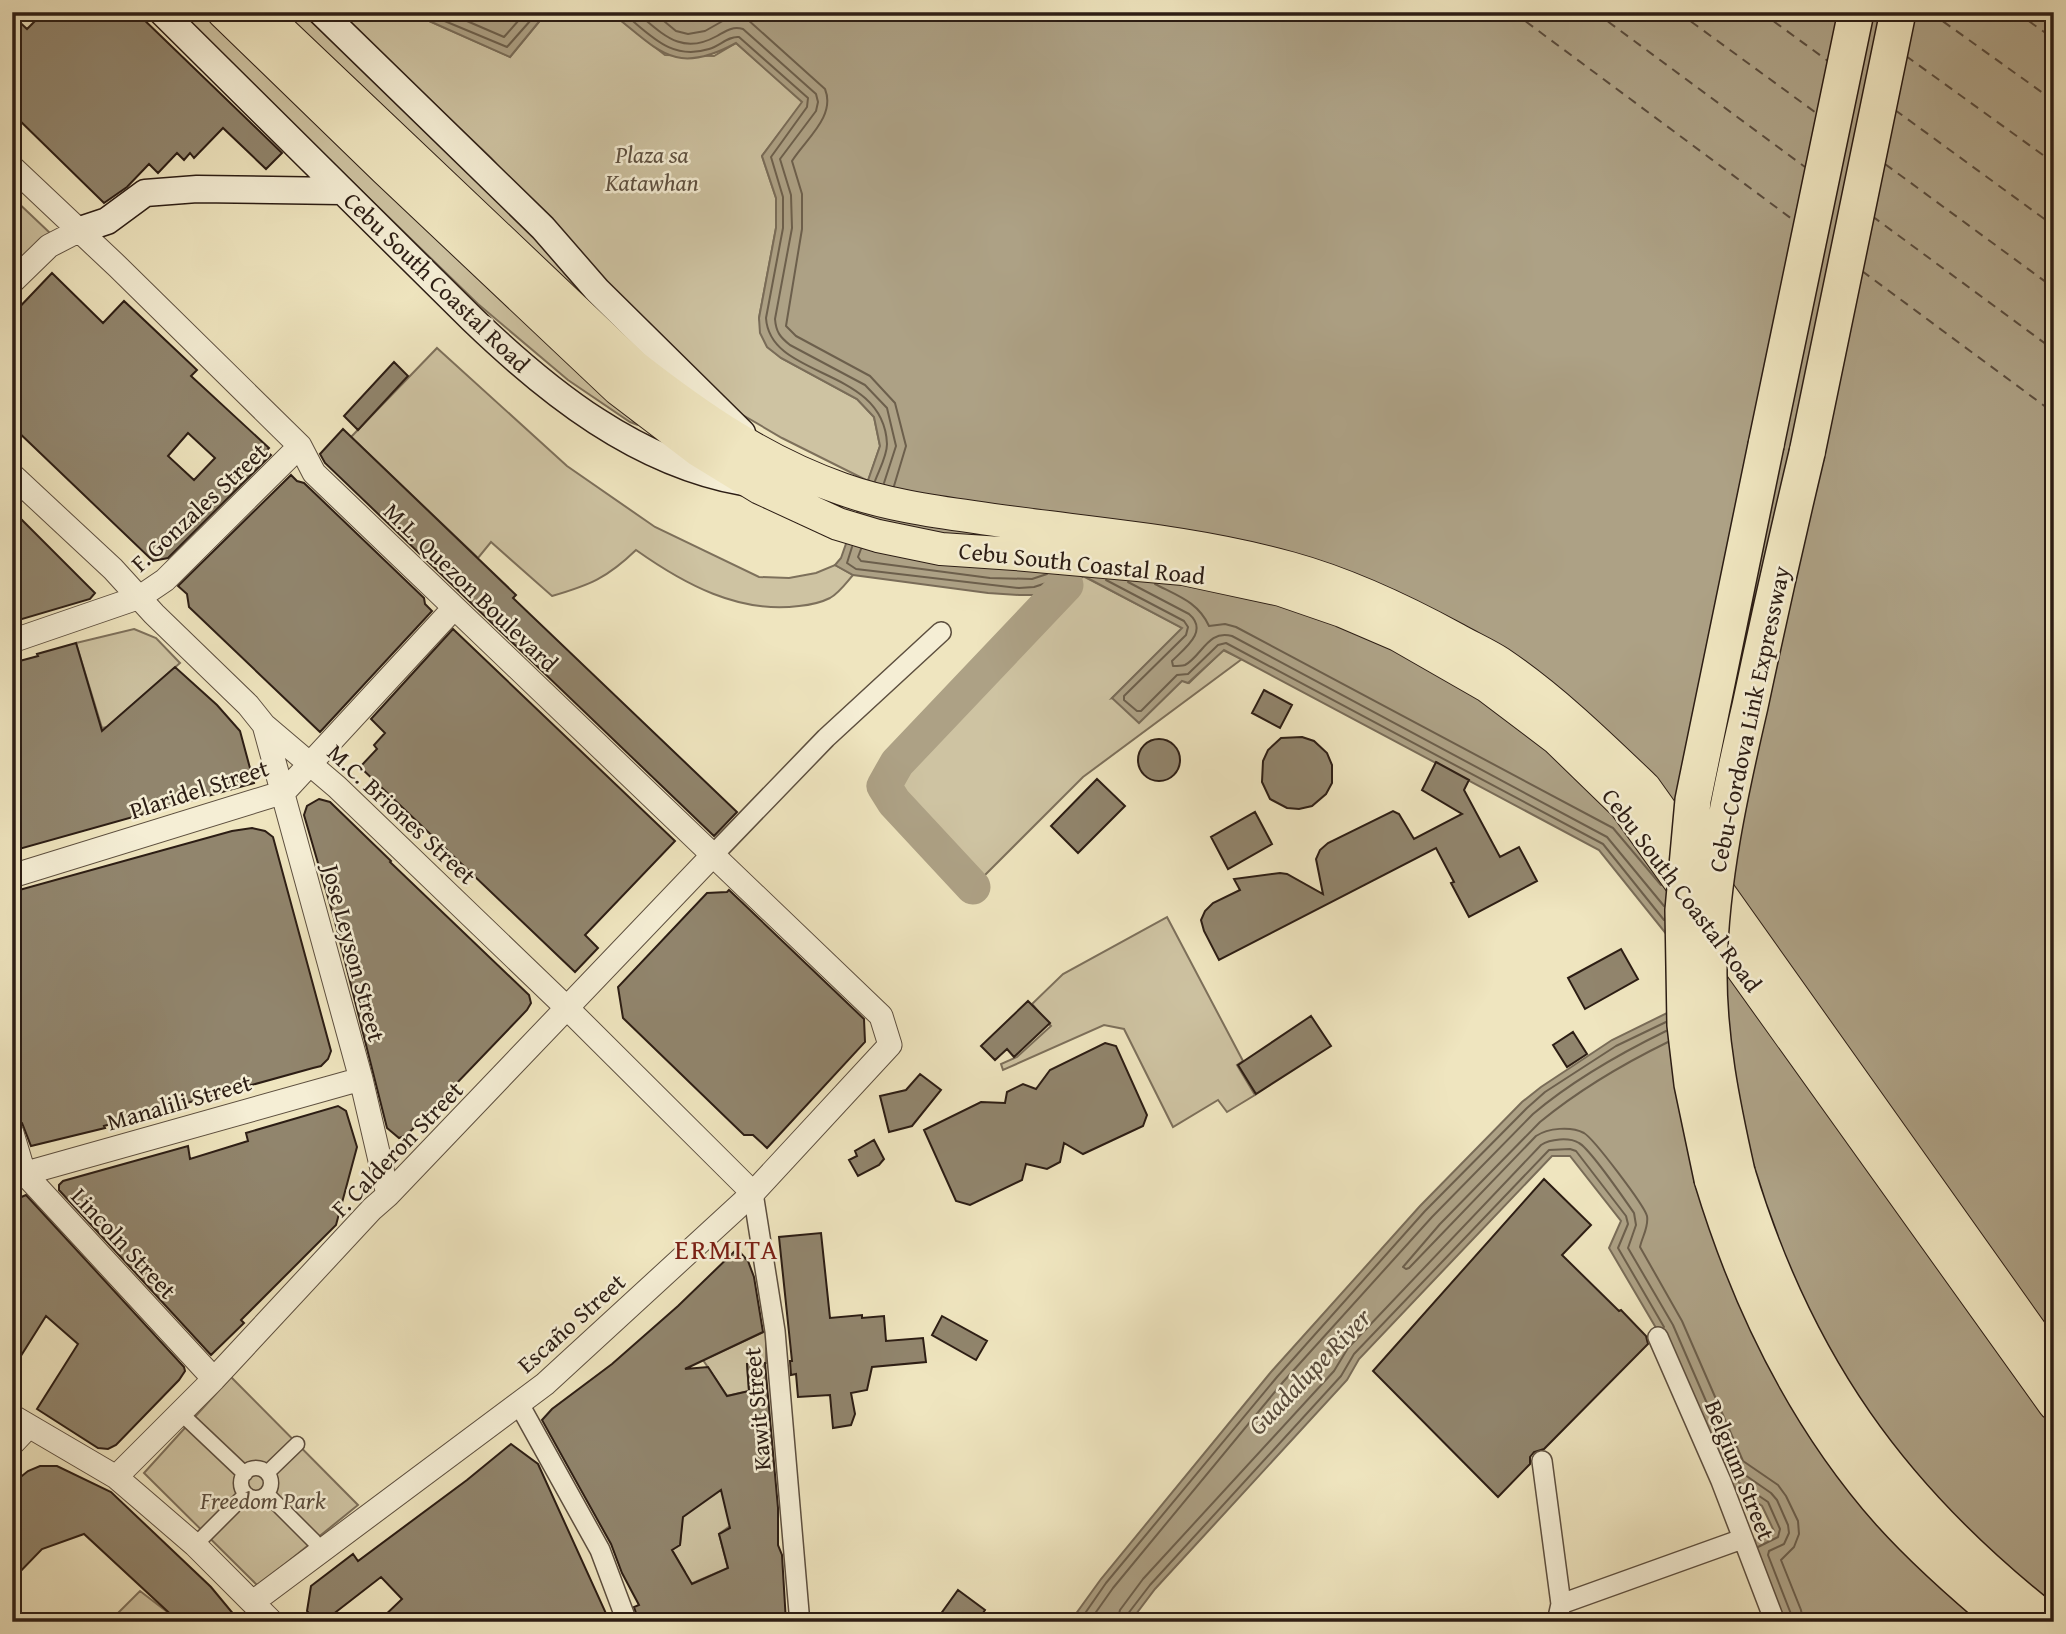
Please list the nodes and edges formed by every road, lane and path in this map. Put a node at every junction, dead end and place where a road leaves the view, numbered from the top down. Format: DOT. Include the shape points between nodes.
graph roads {
  1 [pos="162,12"];
  2 [pos="223,12"];
  3 [pos="261,12"];
  4 [pos="321,12"];
  5 [pos="1856,12"];
  6 [pos="1898,12"];
  7 [pos="12,167"];
  8 [pos="341,191"];
  9 [pos="80,230"];
  10 [pos="12,282"];
  11 [pos="300,446"];
  12 [pos="763,472"];
  13 [pos="12,475"];
  14 [pos="140,597"];
  15 [pos="454,608"];
  16 [pos="941,632"];
  17 [pos="12,641"];
  18 [pos="264,725"];
  19 [pos="312,763"];
  20 [pos="284,792"];
  21 [pos="713,855"];
  22 [pos="12,876"];
  23 [pos="568,1009"];
  24 [pos="890,1045"];
  25 [pos="361,1079"];
  26 [pos="12,1133"];
  27 [pos="18,1175"];
  28 [pos="753,1194"];
  29 [pos="388,1195"];
  30 [pos="1658,1336"];
  31 [pos="2054,1364"];
  32 [pos="214,1379"];
  33 [pos="519,1404"];
  34 [pos="2054,1404"];
  35 [pos="20,1421"];
  36 [pos="189,1421"];
  37 [pos="12,1444"];
  38 [pos="297,1444"];
  39 [pos="1542,1461"];
  40 [pos="267,1473"];
  41 [pos="245,1474"];
  42 [pos="116,1477"];
  43 [pos="246,1494"];
  44 [pos="267,1494"];
  45 [pos="1742,1539"];
  46 [pos="314,1541"];
  47 [pos="195,1545"];
  48 [pos="253,1602"];
  49 [pos="1559,1613"];
  50 [pos="272,1622"];
  51 [pos="627,1622"];
  52 [pos="798,1622"];
  53 [pos="1776,1622"];
  54 [pos="2007,1622"];
  55 [pos="2048,1622"];
  1 -- 8 [label="main road, Cebu South Coastal Road"];
  2 -- 12 [label="highway, Cebu South Coastal Road" via="618,389 698,450"];
  3 -- 12 [label="highway, Cebu South Coastal Road" via="634,366"];
  4 -- 12 [label="main road, Cebu South Coastal Road" via="543,228"];
  5 -- 54 [label="highway, Cebu-Cordova Link Expressway, bridge" via="1693,800 1683,910 1685,1025 1700,1130 1715,1190 1737,1257 1785,1362 1845,1457 1890,1513"];
  6 -- 55 [label="highway, Cebu-Cordova Link Expressway, bridge" via="1807,453 1726,810 1712,913 1711,1023 1726,1123 1744,1194 1784,1300 1813,1357 1863,1435 1910,1496 1957,1544"];
  7 -- 9 [label="street, M.L. Quezon Boulevard"];
  8 -- 9 [label="main road" via="145,193 107,221"];
  8 -- 12 [label="main road, Cebu South Coastal Road" via="503,349 612,431 671,463 720,478"];
  9 -- 10 [label="street" via="49,246"];
  9 -- 11 [label="street, M.L. Quezon Boulevard"];
  11 -- 14 [label="street, F. Gonzales Street" via="165,580"];
  11 -- 15 [label="street, M.L. Quezon Boulevard" via="314,473"];
  12 -- 31 [label="highway, Cebu South Coastal Road, bridge" via="894,503 1015,524 1186,544 1292,568 1412,615 1499,663 1574,721 1645,788"];
  12 -- 34 [label="highway, Cebu South Coastal Road, bridge" via="838,524 878,536 941,549 1183,569 1281,590 1398,635 1487,686 1557,739 1625,805"];
  13 -- 14 [label="street, M.C. Briones Street"];
  14 -- 17 [label="street, F. Gonzales Street"];
  14 -- 18 [label="street, M.C. Briones Street"];
  15 -- 19 [label="street, Plaridel Street"];
  15 -- 21 [label="street, M.L. Quezon Boulevard"];
  16 -- 21 [label="street" via="826,738"];
  18 -- 19 [label="street, M.C. Briones Street"];
  18 -- 20 [label="street, Jose Leyson Street"];
  19 -- 20 [label="street, Plaridel Street"];
  19 -- 23 [label="street, M.C. Briones Street"];
  20 -- 22 [label="street, Plaridel Street"];
  20 -- 25 [label="street, Jose Leyson Street"];
  21 -- 23 [label="street, F. Calderon Street"];
  21 -- 24 [label="street, M.L. Quezon Boulevard" via="881,1016"];
  23 -- 28 [label="street, M.C. Briones Street"];
  23 -- 29 [label="street, F. Calderon Street"];
  24 -- 28 [label="street, Escaño Street"];
  25 -- 27 [label="street, Manalili Street"];
  25 -- 29 [label="street, Jose Leyson Street"];
  26 -- 27 [label="street, Lincoln Street"];
  27 -- 32 [label="street, Lincoln Street"];
  28 -- 33 [label="street, Escaño Street"];
  28 -- 52 [label="street, Kawit Street" via="775,1331"];
  29 -- 32 [label="street, F. Calderon Street"];
  30 -- 45 [label="street, Belgium Street"];
  32 -- 42 [label="street, F. Calderon Street"];
  33 -- 48 [label="street, Escaño Street"];
  33 -- 51 [label="street" via="600,1550"];
  35 -- 37 [label="street"];
  35 -- 42 [label="street"];
  36 -- 41 [label="street"];
  38 -- 40 [label="street"];
  39 -- 49 [label="street"];
  40 -- 41 [label="street" via="256,1468"];
  40 -- 44 [label="street" via="271,1486"];
  41 -- 43 [label="street" via="241,1484"];
  42 -- 47 [label="street"];
  43 -- 44 [label="street" via="256,1498"];
  43 -- 47 [label="street"];
  44 -- 46 [label="street"];
  45 -- 49 [label="street"];
  45 -- 53 [label="street, Belgium Street"];
  47 -- 48 [label="street"];
  48 -- 50 [label="street"];
}
